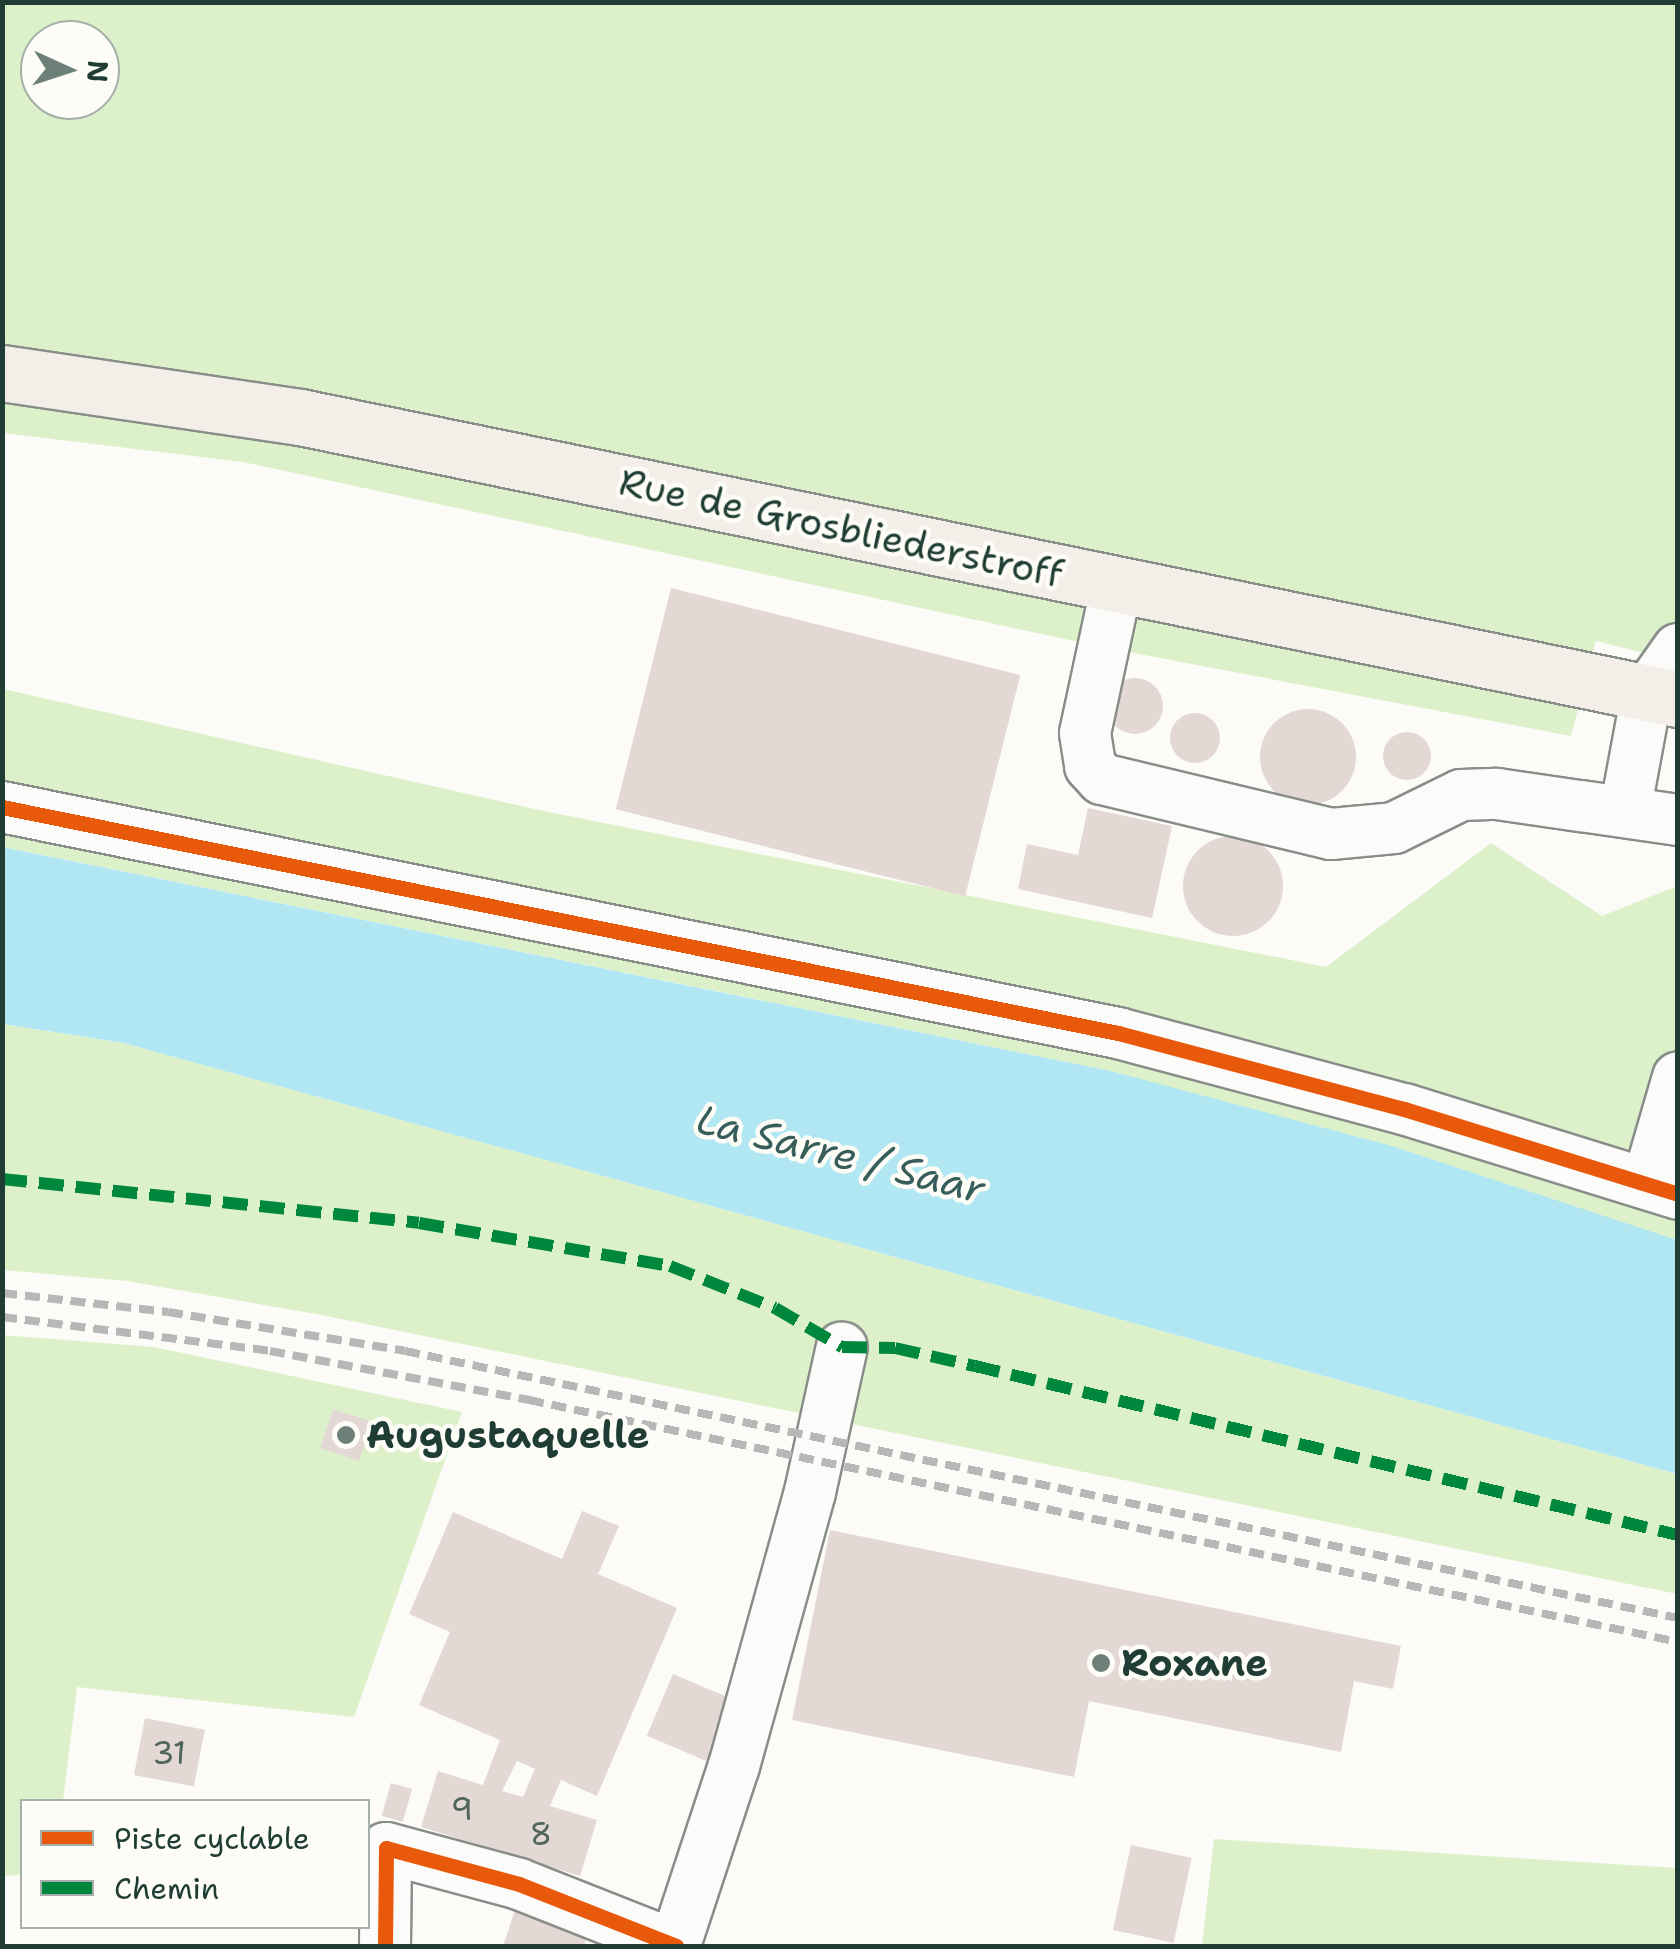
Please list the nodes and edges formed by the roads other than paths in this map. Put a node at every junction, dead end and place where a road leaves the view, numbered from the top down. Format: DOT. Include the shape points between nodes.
graph roads {
  1 [pos="2,373"];
  2 [pos="1117,584"];
  3 [pos="1678,649"];
  4 [pos="1662,696"];
  5 [pos="2,807"];
  6 [pos="1625,812"];
  7 [pos="1678,820"];
  8 [pos="1678,1077"];
  9 [pos="1662,1189"];
  10 [pos="842,1347"];
  11 [pos="385,1946"];
  12 [pos="675,1946"];
  1 -- 2 [label="main road, Rue de Grosbliederstroff" via="300,417"];
  2 -- 4 [label="main road, Rue de Grosbliederstroff"];
  2 -- 6 [label="street" via="1085,733 1090,766 1102,779 1331,834 1394,828 1460,795"];
  3 -- 4 [label="street"];
  4 -- 6 [label="street"];
  5 -- 9 [label="street" via="1118,1033 1404,1109"];
  6 -- 7 [label="street"];
  8 -- 9 [label="street"];
  10 -- 12 [label="street" via="744,1730"];
  11 -- 12 [label="street" via="386,1848 520,1884"];
}
